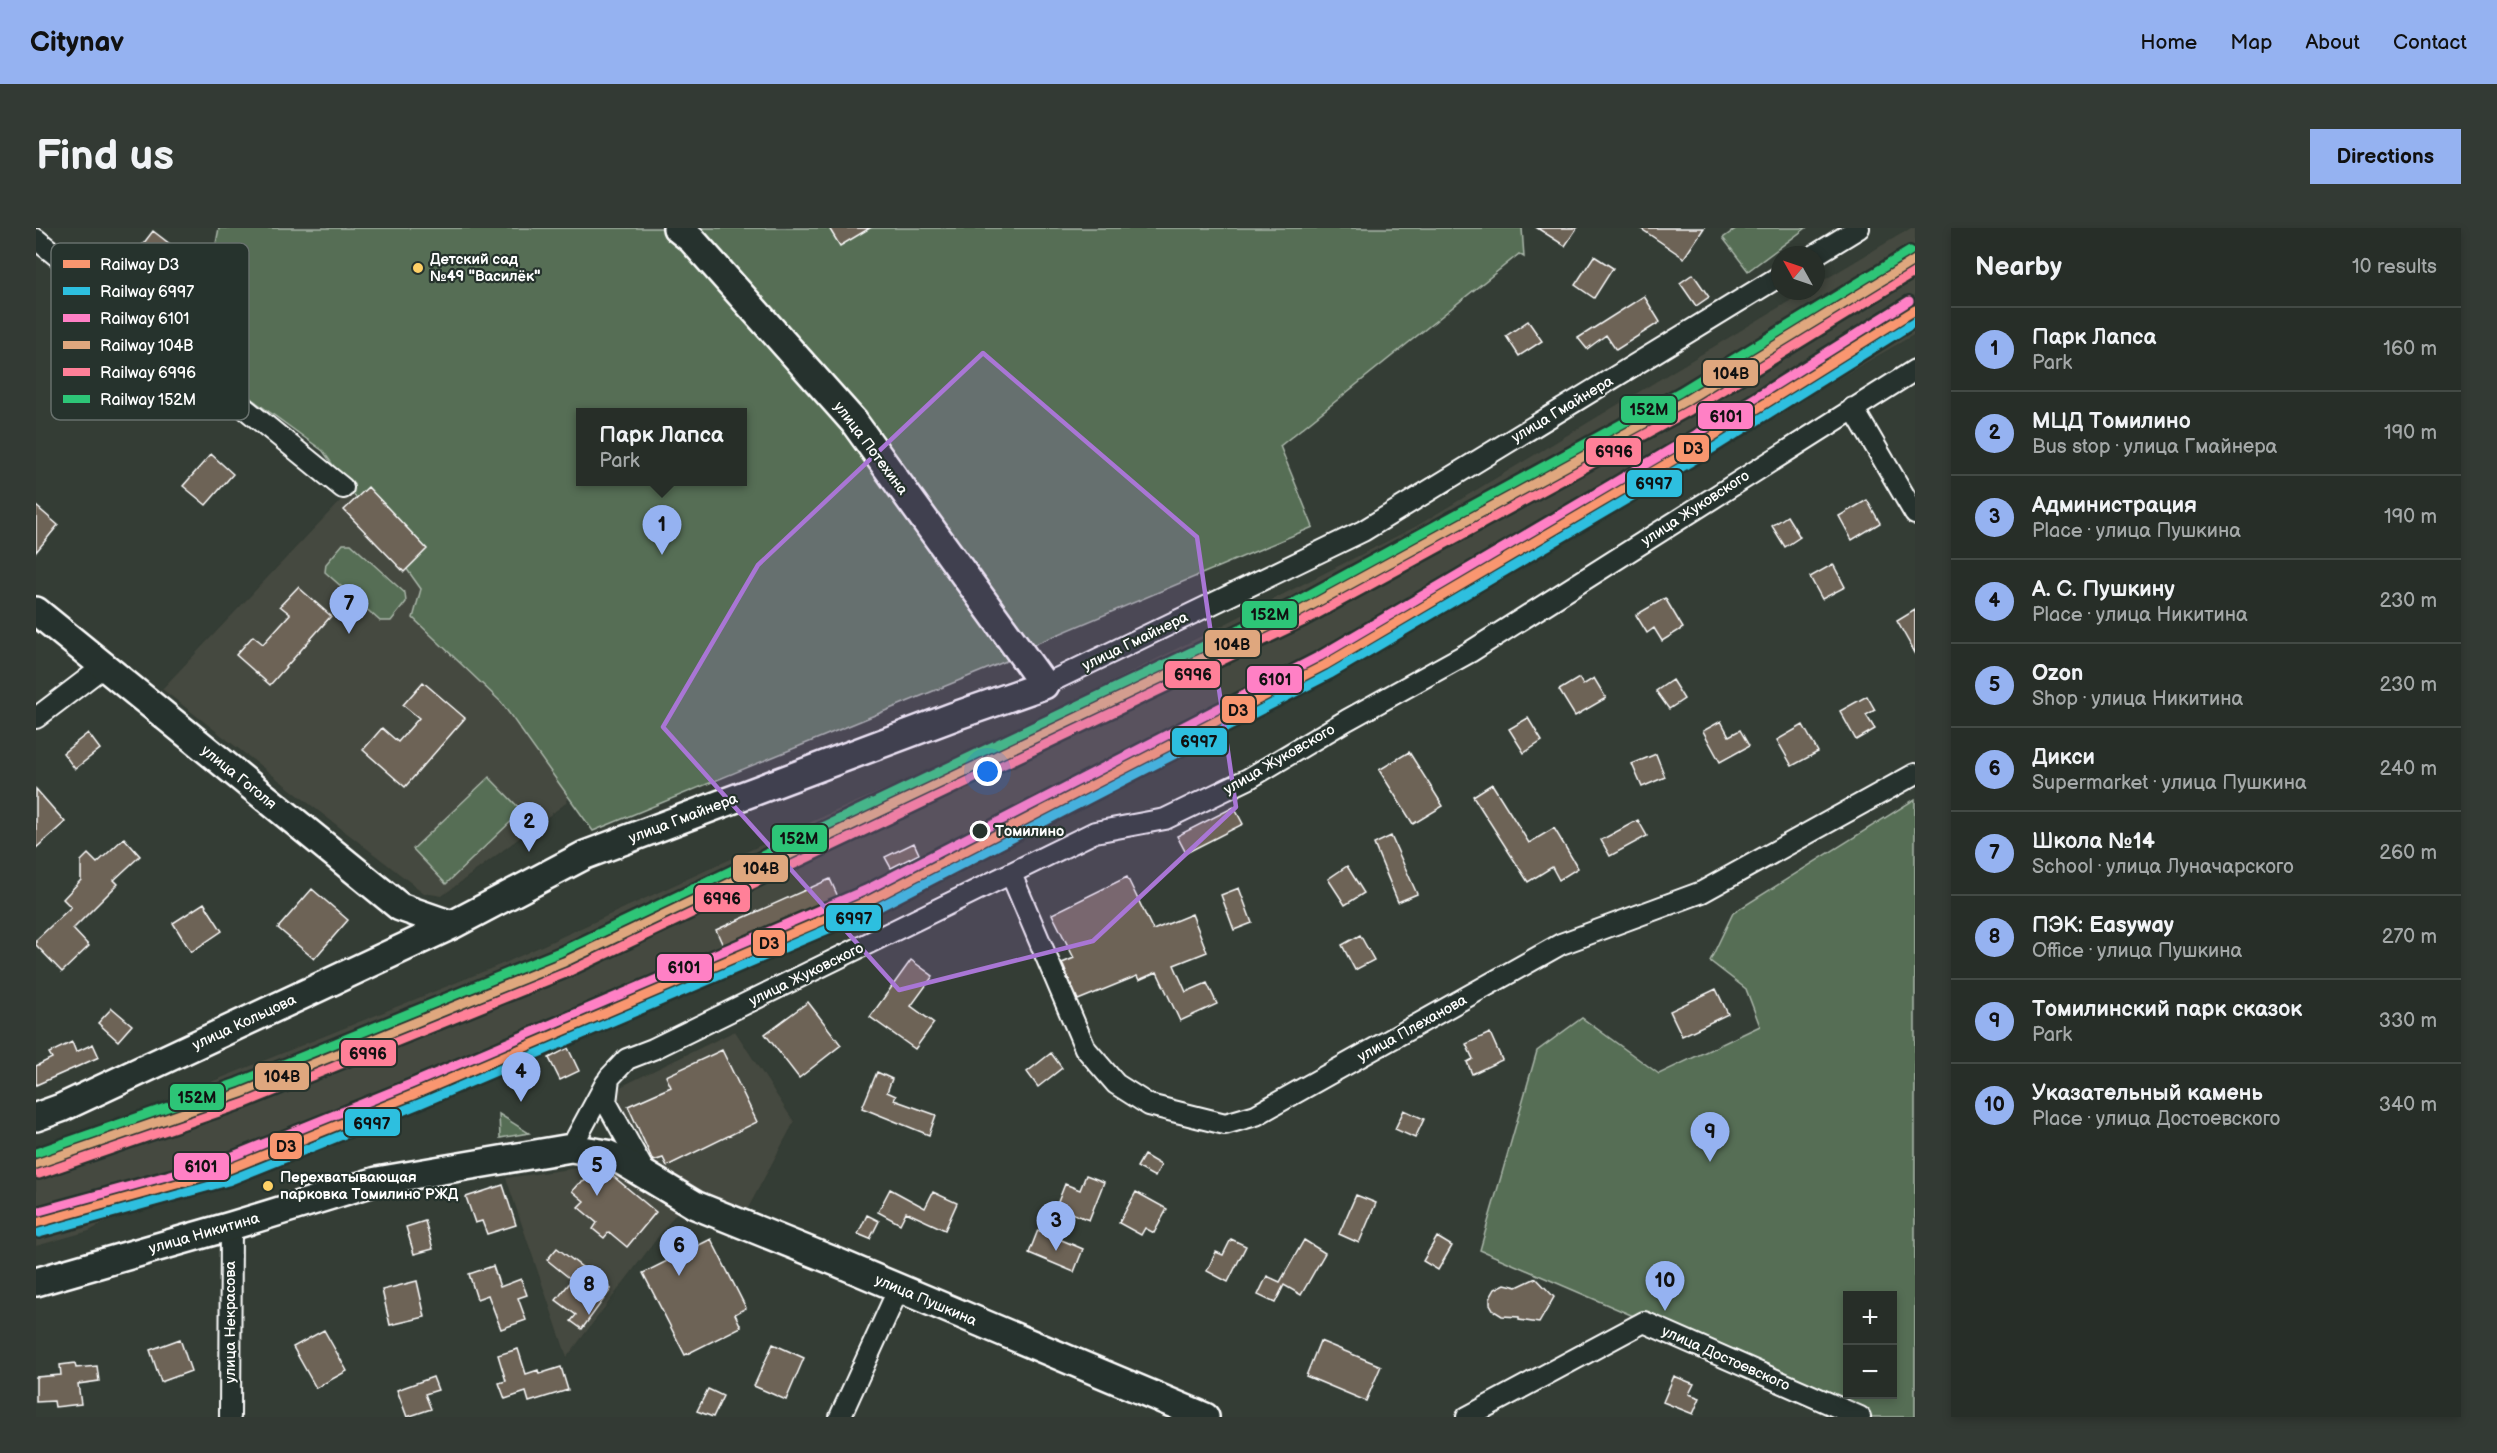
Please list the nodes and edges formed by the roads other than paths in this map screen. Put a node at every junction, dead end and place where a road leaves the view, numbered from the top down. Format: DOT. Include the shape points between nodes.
graph roads {
  1 [pos="677,228"];
  2 [pos="1859,228"];
  3 [pos="36,239"];
  4 [pos="1825,249"];
  5 [pos="51,251"];
  6 [pos="1771,282"];
  7 [pos="1915,370"];
  8 [pos="1853,408"];
  9 [pos="249,412"];
  10 [pos="343,488"];
  11 [pos="1915,514"];
  12 [pos="36,611"];
  13 [pos="103,667"];
  14 [pos="1044,685"];
  15 [pos="36,718"];
  16 [pos="1915,774"];
  17 [pos="1011,874"];
  18 [pos="452,925"];
  19 [pos="609,1078"];
  20 [pos="36,1117"];
  21 [pos="571,1148"];
  22 [pos="649,1178"];
  23 [pos="231,1226"];
  24 [pos="36,1282"];
  25 [pos="899,1288"];
  26 [pos="230,1417"];
  27 [pos="840,1417"];
  28 [pos="1205,1417"];
  29 [pos="1467,1417"];
  30 [pos="1860,1417"];
  1 -- 14 [label="street, улица Потехина" via="854,422"];
  2 -- 4 [label="street"];
  3 -- 5 [label="street"];
  6 -- 14 [label="street, улица Гмайнера" via="1363,531"];
  7 -- 8 [label="street, улица Жуковского"];
  8 -- 11 [label="street"];
  8 -- 17 [label="street, улица Жуковского" via="1470,652 1248,779 1165,819 1095,832"];
  9 -- 10 [label="street"];
  12 -- 13 [label="street, улица Гоголя"];
  13 -- 15 [label="street"];
  13 -- 18 [label="street, улица Гоголя" via="400,907"];
  14 -- 18 [label="street, улица Гмайнера" via="585,855"];
  16 -- 17 [label="street, улица Плеханова" via="1701,892 1561,944 1256,1115 1225,1124 1149,1105 1116,1084 1085,1048"];
  17 -- 19 [label="street, улица Жуковского" via="627,1059"];
  18 -- 20 [label="street, улица Кольцова"];
  19 -- 21 [label="street, улица Жуковского"];
  19 -- 22 [label="street" via="606,1101"];
  21 -- 22 [label="street, улица Никитина" via="608,1155"];
  21 -- 23 [label="street, улица Никитина" via="377,1181"];
  22 -- 25 [label="street, улица Пушкина" via="694,1205"];
  23 -- 24 [label="street, улица Никитина"];
  23 -- 26 [label="street, улица Некрасова"];
  25 -- 27 [label="street"];
  25 -- 28 [label="street, улица Пушкина"];
  29 -- 30 [label="street, улица Достоевского" via="1644,1322"];
}
